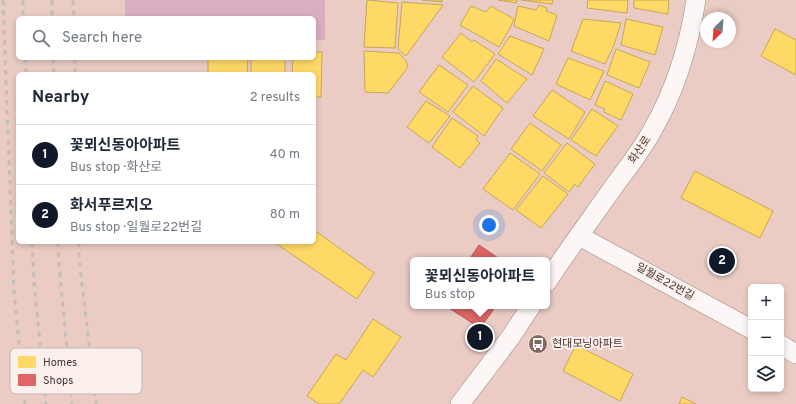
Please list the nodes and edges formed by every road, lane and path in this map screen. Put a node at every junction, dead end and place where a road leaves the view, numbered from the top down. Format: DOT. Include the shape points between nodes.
graph roads {
  1 [pos="696,0"];
  2 [pos="579,236"];
  3 [pos="550,278"];
  4 [pos="529,309"];
  5 [pos="748,327"];
  6 [pos="784,347"];
  7 [pos="796,354"];
  8 [pos="460,404"];
  1 -- 2 [label="street, 화산로" via="692,28 681,67 653,130"];
  2 -- 3 [label="street, 화산로"];
  2 -- 5 [label="street, 일월로22번길"];
  4 -- 8 [label="street"];
  6 -- 7 [label="street"];
}
